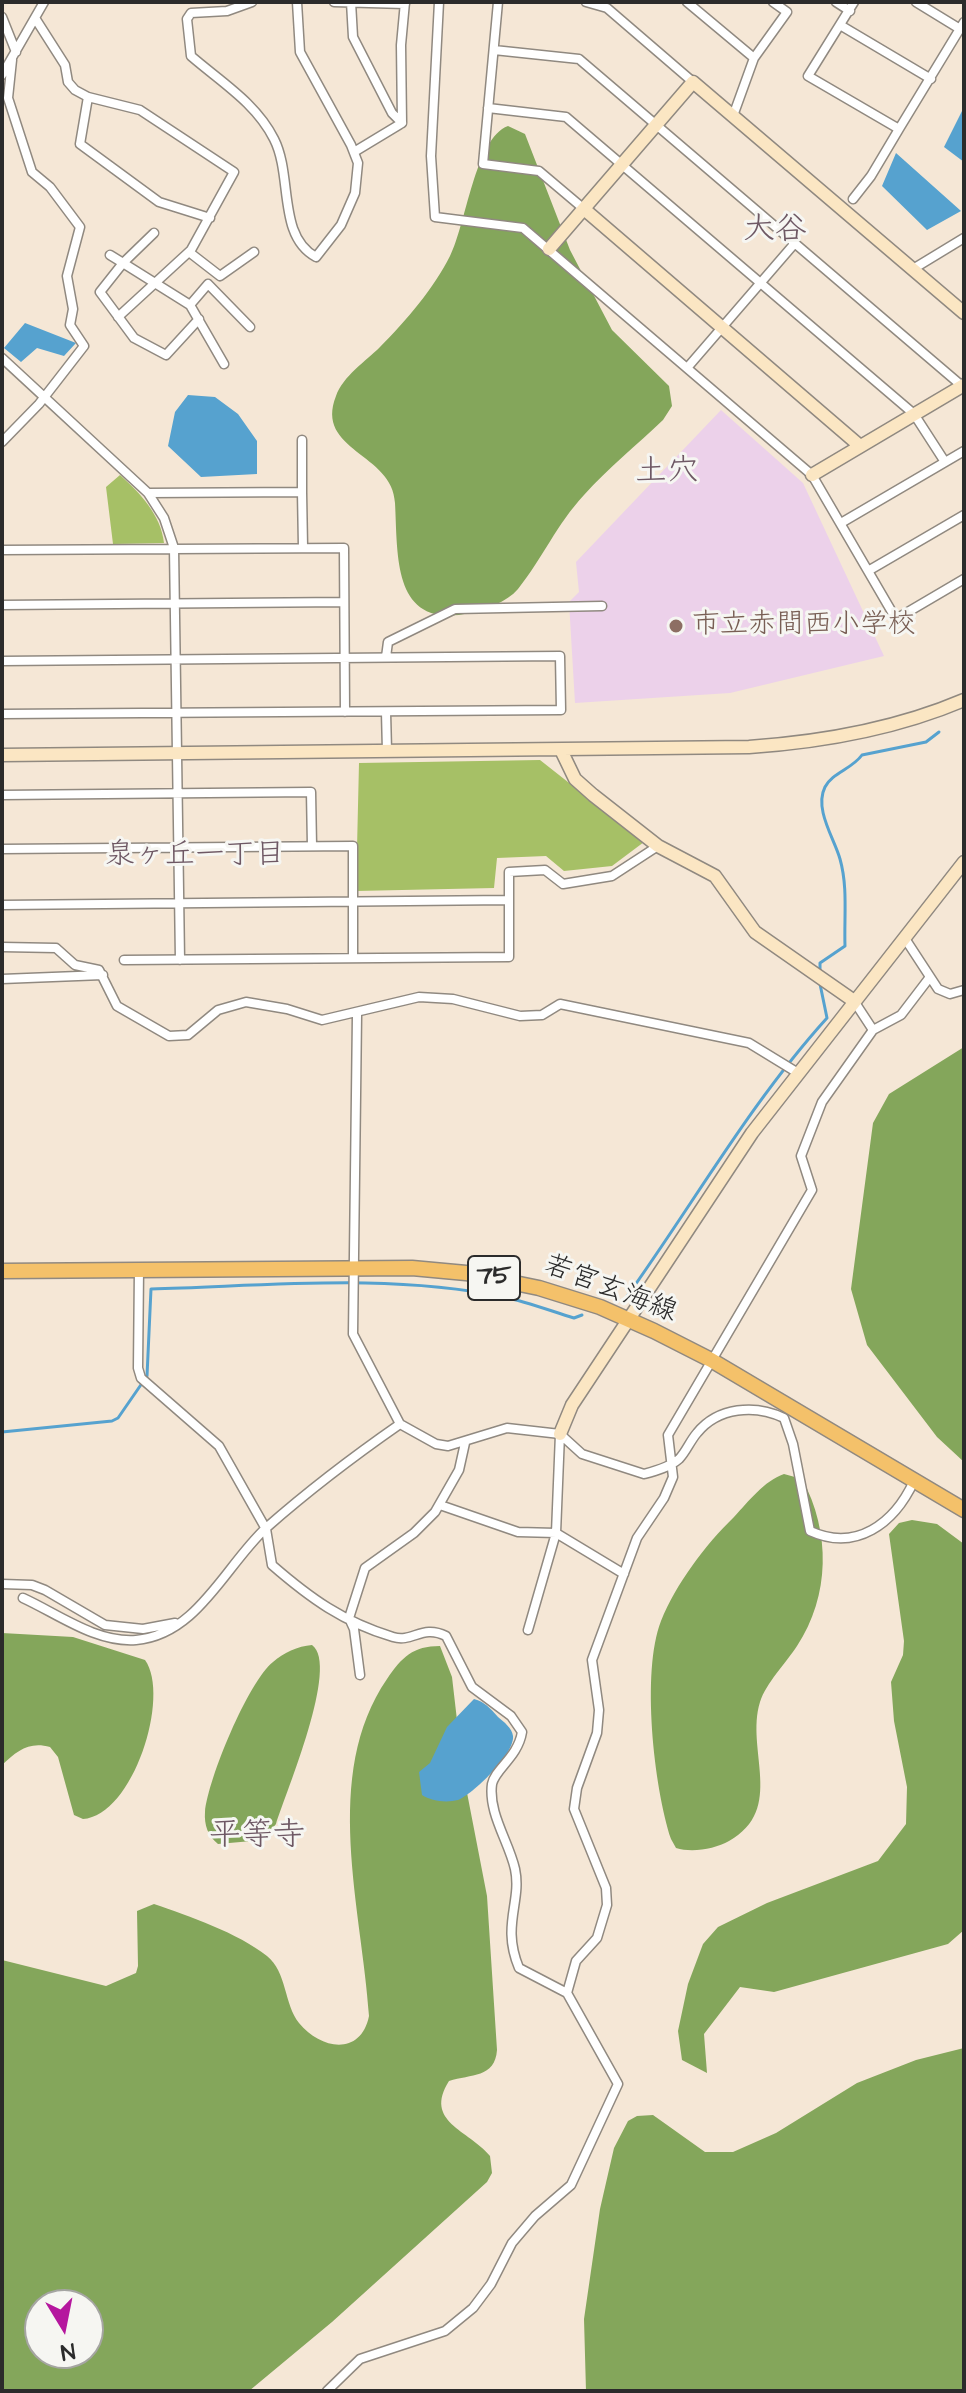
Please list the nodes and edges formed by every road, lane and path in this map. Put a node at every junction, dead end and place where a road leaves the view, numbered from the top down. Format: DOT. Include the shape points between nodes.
graph roads {
  1 [pos="44,2"];
  2 [pos="252,2"];
  3 [pos="297,2"];
  4 [pos="334,2"];
  5 [pos="351,2"];
  6 [pos="439,2"];
  7 [pos="498,2"];
  8 [pos="586,2"];
  9 [pos="687,2"];
  10 [pos="773,2"];
  11 [pos="836,2"];
  12 [pos="916,2"];
  13 [pos="405,3"];
  14 [pos="852,6"];
  15 [pos="2,17"];
  16 [pos="35,18"];
  17 [pos="840,25"];
  18 [pos="962,26"];
  19 [pos="494,50"];
  20 [pos="14,56"];
  21 [pos="754,58"];
  22 [pos="2,75"];
  23 [pos="931,79"];
  24 [pos="693,82"];
  25 [pos="88,97"];
  26 [pos="488,108"];
  27 [pos="733,116"];
  28 [pos="402,123"];
  29 [pos="656,125"];
  30 [pos="899,129"];
  31 [pos="354,152"];
  32 [pos="621,165"];
  33 [pos="853,199"];
  34 [pos="584,209"];
  35 [pos="210,218"];
  36 [pos="154,233"];
  37 [pos="964,238"];
  38 [pos="795,243"];
  39 [pos="549,249"];
  40 [pos="189,252"];
  41 [pos="254,252"];
  42 [pos="110,255"];
  43 [pos="123,263"];
  44 [pos="913,269"];
  45 [pos="155,282"];
  46 [pos="761,285"];
  47 [pos="190,305"];
  48 [pos="964,313"];
  49 [pos="118,317"];
  50 [pos="199,319"];
  51 [pos="250,327"];
  52 [pos="722,328"];
  53 [pos="2,358"];
  54 [pos="224,364"];
  55 [pos="687,368"];
  56 [pos="963,385"];
  57 [pos="44,396"];
  58 [pos="914,414"];
  59 [pos="302,440"];
  60 [pos="2,442"];
  61 [pos="860,446"];
  62 [pos="964,451"];
  63 [pos="945,462"];
  64 [pos="812,475"];
  65 [pos="302,492"];
  66 [pos="148,493"];
  67 [pos="964,515"];
  68 [pos="841,523"];
  69 [pos="303,547"];
  70 [pos="174,548"];
  71 [pos="2,550"];
  72 [pos="868,571"];
  73 [pos="964,579"];
  74 [pos="344,602"];
  75 [pos="176,604"];
  76 [pos="2,605"];
  77 [pos="602,606"];
  78 [pos="344,657"];
  79 [pos="386,657"];
  80 [pos="176,659"];
  81 [pos="2,661"];
  82 [pos="964,700"];
  83 [pos="345,712"];
  84 [pos="386,712"];
  85 [pos="2,714"];
  86 [pos="177,714"];
  87 [pos="561,750"];
  88 [pos="387,751"];
  89 [pos="177,753"];
  90 [pos="2,755"];
  91 [pos="178,793"];
  92 [pos="2,795"];
  93 [pos="312,846"];
  94 [pos="658,846"];
  95 [pos="178,848"];
  96 [pos="2,849"];
  97 [pos="964,862"];
  98 [pos="509,900"];
  99 [pos="353,901"];
  100 [pos="179,903"];
  101 [pos="2,905"];
  102 [pos="904,937"];
  103 [pos="2,947"];
  104 [pos="353,958"];
  105 [pos="124,960"];
  106 [pos="180,960"];
  107 [pos="103,975"];
  108 [pos="930,977"];
  109 [pos="2,979"];
  110 [pos="964,990"];
  111 [pos="854,1001"];
  112 [pos="357,1015"];
  113 [pos="873,1030"];
  114 [pos="798,1073"];
  115 [pos="355,1266"];
  116 [pos="139,1269"];
  117 [pos="2,1271"];
  118 [pos="628,1319"];
  119 [pos="711,1360"];
  120 [pos="400,1424"];
  121 [pos="560,1434"];
  122 [pos="465,1443"];
  123 [pos="673,1463"];
  124 [pos="914,1481"];
  125 [pos="440,1505"];
  126 [pos="964,1510"];
  127 [pos="266,1529"];
  128 [pos="556,1533"];
  129 [pos="624,1574"];
  130 [pos="2,1584"];
  131 [pos="23,1598"];
  132 [pos="349,1618"];
  133 [pos="183,1621"];
  134 [pos="528,1630"];
  135 [pos="360,1675"];
  136 [pos="567,1993"];
  137 [pos="327,2391"];
  1 -- 16 [label="street"];
  2 -- 31 [label="street" via="227,11 191,13 191,56 248,103 274,138 295,238 316,257 341,225 355,193"];
  3 -- 31 [label="street" via="300,52"];
  4 -- 5 [label="street"];
  5 -- 13 [label="street"];
  5 -- 28 [label="street" via="353,37"];
  6 -- 39 [label="street" via="431,156 435,217 523,228"];
  7 -- 19 [label="street"];
  8 -- 24 [label="street" via="607,8"];
  9 -- 21 [label="street"];
  10 -- 21 [label="street" via="787,12"];
  11 -- 14 [label="street"];
  12 -- 18 [label="street"];
  13 -- 28 [label="street"];
  14 -- 17 [label="street"];
  15 -- 20 [label="street"];
  16 -- 20 [label="street"];
  16 -- 25 [label="street" via="65,65 68,82"];
  17 -- 23 [label="street"];
  17 -- 30 [label="street" via="808,76"];
  18 -- 23 [label="street"];
  19 -- 26 [label="street"];
  19 -- 29 [label="street" via="579,59"];
  20 -- 22 [label="street"];
  20 -- 57 [label="street" via="8,98 32,172 80,227 67,276 70,325 84,346"];
  21 -- 27 [label="street"];
  23 -- 30 [label="street"];
  24 -- 27 [label="street"];
  24 -- 29 [label="street"];
  25 -- 35 [label="street" via="80,144 159,202"];
  25 -- 35 [label="street" via="140,110 234,172"];
  26 -- 32 [label="street" via="566,117"];
  26 -- 34 [label="street" via="483,164 539,171"];
  27 -- 44 [label="street"];
  28 -- 31 [label="street"];
  29 -- 32 [label="street"];
  29 -- 38 [label="street"];
  30 -- 33 [label="street"];
  32 -- 34 [label="street"];
  32 -- 46 [label="street"];
  34 -- 39 [label="street"];
  34 -- 52 [label="street"];
  35 -- 40 [label="street"];
  36 -- 43 [label="street"];
  37 -- 44 [label="street"];
  38 -- 46 [label="street"];
  38 -- 56 [label="street"];
  39 -- 55 [label="street"];
  40 -- 41 [label="street" via="220,276"];
  40 -- 45 [label="street"];
  42 -- 43 [label="street"];
  43 -- 45 [label="street"];
  43 -- 49 [label="street" via="100,292"];
  44 -- 48 [label="street"];
  45 -- 47 [label="street"];
  45 -- 49 [label="street"];
  46 -- 52 [label="street"];
  46 -- 58 [label="street"];
  47 -- 50 [label="street"];
  47 -- 51 [label="street" via="208,284"];
  49 -- 50 [label="street" via="134,338 166,355"];
  50 -- 54 [label="street"];
  52 -- 55 [label="street"];
  52 -- 61 [label="street"];
  53 -- 57 [label="street"];
  55 -- 64 [label="street"];
  56 -- 58 [label="street"];
  57 -- 60 [label="street"];
  57 -- 66 [label="street"];
  58 -- 61 [label="street"];
  58 -- 63 [label="street"];
  59 -- 65 [label="street"];
  61 -- 64 [label="street"];
  62 -- 63 [label="street"];
  63 -- 68 [label="street"];
  64 -- 68 [label="street"];
  65 -- 66 [label="street"];
  65 -- 69 [label="street"];
  66 -- 70 [label="street"];
  67 -- 72 [label="street"];
  68 -- 72 [label="street"];
  69 -- 70 [label="street"];
  69 -- 74 [label="street" via="344,548"];
  70 -- 71 [label="street"];
  70 -- 75 [label="street"];
  72 -- 73 [label="street" via="896,619"];
  74 -- 75 [label="street"];
  74 -- 78 [label="street"];
  75 -- 76 [label="street"];
  75 -- 80 [label="street"];
  77 -- 79 [label="street" via="455,609 388,642"];
  78 -- 79 [label="street"];
  78 -- 80 [label="street"];
  78 -- 83 [label="street"];
  79 -- 84 [label="street" via="560,656 561,710"];
  80 -- 81 [label="street"];
  80 -- 86 [label="street"];
  82 -- 87 [label="street" via="877,728 801,743"];
  83 -- 84 [label="street"];
  83 -- 86 [label="street"];
  84 -- 88 [label="street"];
  85 -- 86 [label="street"];
  86 -- 89 [label="street"];
  87 -- 88 [label="street"];
  87 -- 94 [label="street" via="575,779"];
  88 -- 89 [label="street"];
  89 -- 90 [label="street"];
  89 -- 91 [label="street"];
  91 -- 92 [label="street"];
  91 -- 93 [label="street" via="311,792"];
  91 -- 95 [label="street"];
  93 -- 95 [label="street"];
  93 -- 99 [label="street" via="353,846"];
  94 -- 98 [label="street" via="612,876 563,884 545,870 509,872"];
  94 -- 111 [label="street" via="715,876 755,932"];
  95 -- 96 [label="street"];
  95 -- 100 [label="street"];
  97 -- 102 [label="street"];
  98 -- 99 [label="street"];
  98 -- 104 [label="street" via="509,957"];
  99 -- 100 [label="street"];
  99 -- 104 [label="street"];
  100 -- 101 [label="street"];
  100 -- 106 [label="street"];
  102 -- 108 [label="street"];
  102 -- 111 [label="street"];
  103 -- 107 [label="street" via="56,948 75,965"];
  104 -- 106 [label="street"];
  105 -- 106 [label="street"];
  107 -- 109 [label="street"];
  107 -- 112 [label="street" via="117,1006 169,1036 188,1035 218,1010 246,1002 322,1020"];
  108 -- 110 [label="street" via="943,993"];
  108 -- 113 [label="street" via="901,1015"];
  111 -- 113 [label="street"];
  111 -- 114 [label="street"];
  112 -- 114 [label="street" via="419,997 453,999 520,1016 542,1015 560,1004 749,1043"];
  112 -- 115 [label="street"];
  113 -- 119 [label="street" via="822,1102 802,1151 812,1190"];
  114 -- 118 [label="street"];
  115 -- 116 [label="main road, 若宮玄海線 / 75"];
  115 -- 118 [label="main road, 若宮玄海線 / 75" via="513,1282"];
  115 -- 120 [label="street" via="356,1346"];
  116 -- 117 [label="main road, 若宮玄海線 / 75"];
  116 -- 127 [label="street" via="141,1378 219,1446"];
  118 -- 119 [label="main road, 若宮玄海線 / 75"];
  118 -- 121 [label="street" via="572,1405"];
  119 -- 123 [label="street" via="668,1435"];
  119 -- 124 [label="main road, 若宮玄海線 / 75"];
  120 -- 122 [label="street" via="436,1444"];
  120 -- 127 [label="street"];
  121 -- 122 [label="street" via="507,1428"];
  121 -- 123 [label="street" via="582,1454 644,1474"];
  121 -- 128 [label="street"];
  122 -- 125 [label="street" via="459,1470"];
  123 -- 124 [label="street" via="699,1430 720,1414 755,1409 784,1418 810,1531 828,1539 867,1535 887,1521"];
  123 -- 129 [label="street" via="664,1498 637,1538"];
  124 -- 126 [label="main road, 若宮玄海線 / 75"];
  125 -- 128 [label="street" via="518,1532"];
  125 -- 132 [label="street" via="414,1533 365,1568"];
  127 -- 132 [label="street" via="272,1565 320,1606"];
  127 -- 133 [label="street"];
  128 -- 129 [label="street"];
  128 -- 134 [label="street"];
  129 -- 136 [label="street" via="592,1660 597,1733 574,1809 606,1888 607,1905 597,1938 576,1961"];
  130 -- 133 [label="street" via="45,1590 105,1625 143,1629"];
  131 -- 133 [label="street" via="114,1638 149,1637"];
  132 -- 135 [label="street"];
  132 -- 136 [label="street" via="395,1638 426,1630 446,1636 472,1687 511,1716 522,1732 520,1747 492,1781 492,1800 516,1872 509,1926 513,1954 519,1968"];
  136 -- 137 [label="street" via="618,2084 571,2185 512,2243 473,2308 445,2331 360,2359"];
}
